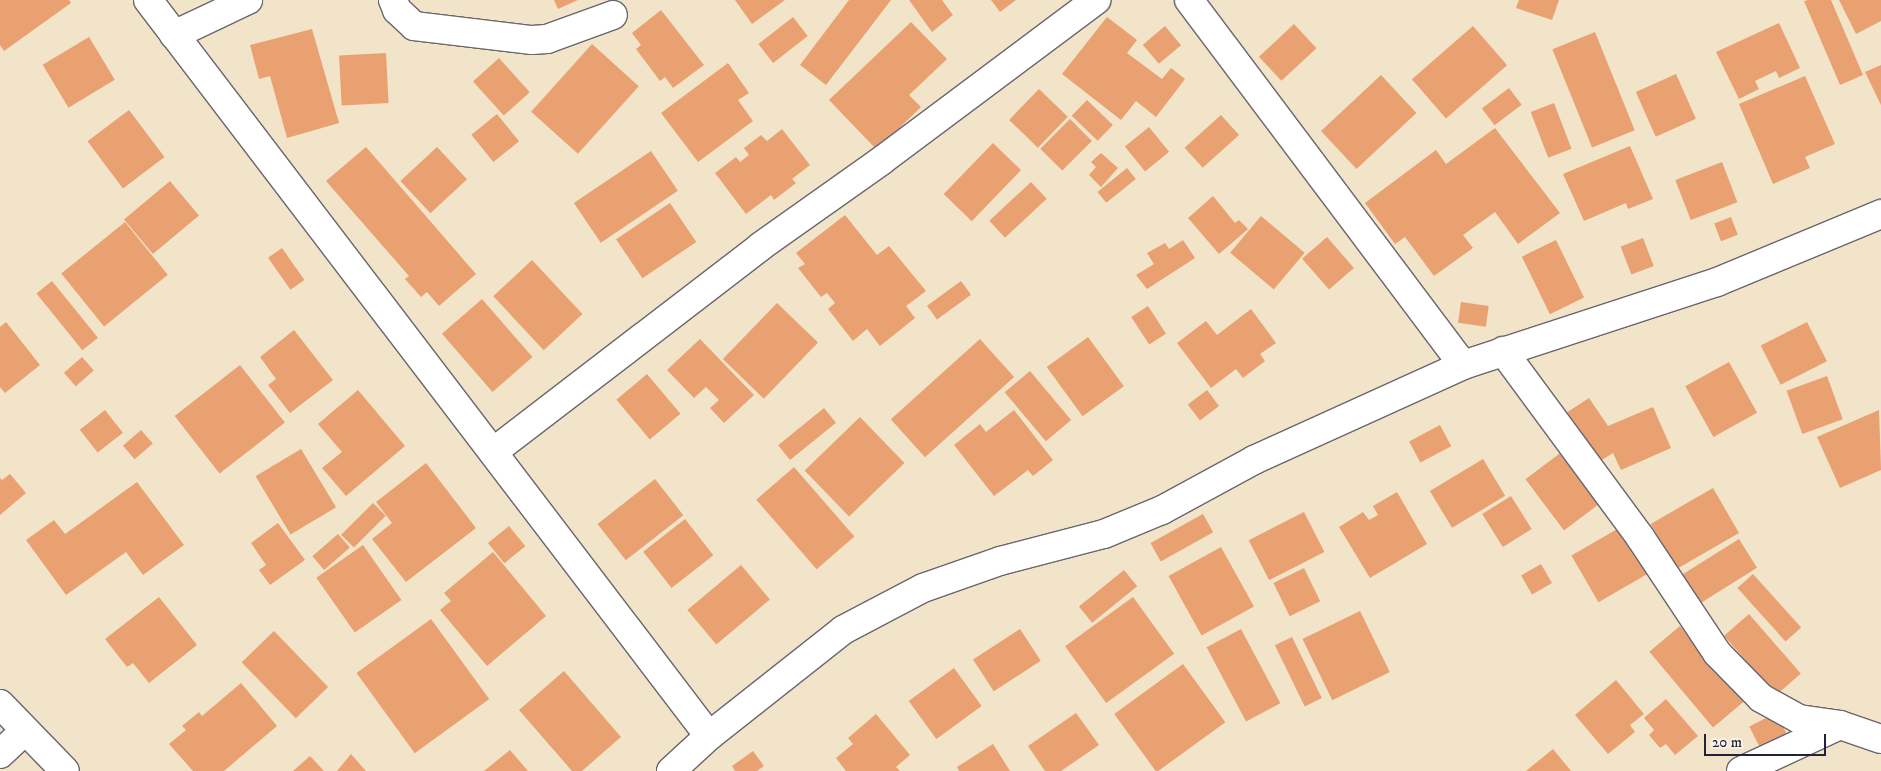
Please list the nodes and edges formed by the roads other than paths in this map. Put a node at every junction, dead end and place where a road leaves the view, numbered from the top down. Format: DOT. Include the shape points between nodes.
graph roads {
  1 [pos="148,0"];
  2 [pos="248,0"];
  3 [pos="393,0"];
  4 [pos="1096,0"];
  5 [pos="1195,2"];
  6 [pos="612,15"];
  7 [pos="174,35"];
  8 [pos="1881,214"];
  9 [pos="1503,352"];
  10 [pos="1463,365"];
  11 [pos="493,452"];
  12 [pos="0,704"];
  13 [pos="1840,724"];
  14 [pos="25,731"];
  15 [pos="709,736"];
  16 [pos="1881,740"];
  17 [pos="0,754"];
  18 [pos="65,771"];
  19 [pos="671,771"];
  20 [pos="1741,771"];
  1 -- 7 [label="street"];
  2 -- 7 [label="street"];
  3 -- 6 [label="street" via="397,10 414,26 532,40 547,39"];
  4 -- 11 [label="street" via="881,161 761,246"];
  5 -- 10 [label="street"];
  7 -- 11 [label="street"];
  8 -- 9 [label="street" via="1717,282"];
  9 -- 10 [label="street"];
  9 -- 13 [label="street" via="1640,537 1717,652 1761,698 1799,719"];
  10 -- 15 [label="street" via="1254,460 1162,510 1104,534 1000,560 922,588 843,630"];
  11 -- 15 [label="street"];
  12 -- 14 [label="street"];
  13 -- 16 [label="street"];
  13 -- 20 [label="street"];
  14 -- 17 [label="street"];
  14 -- 18 [label="street"];
  15 -- 19 [label="street"];
}
